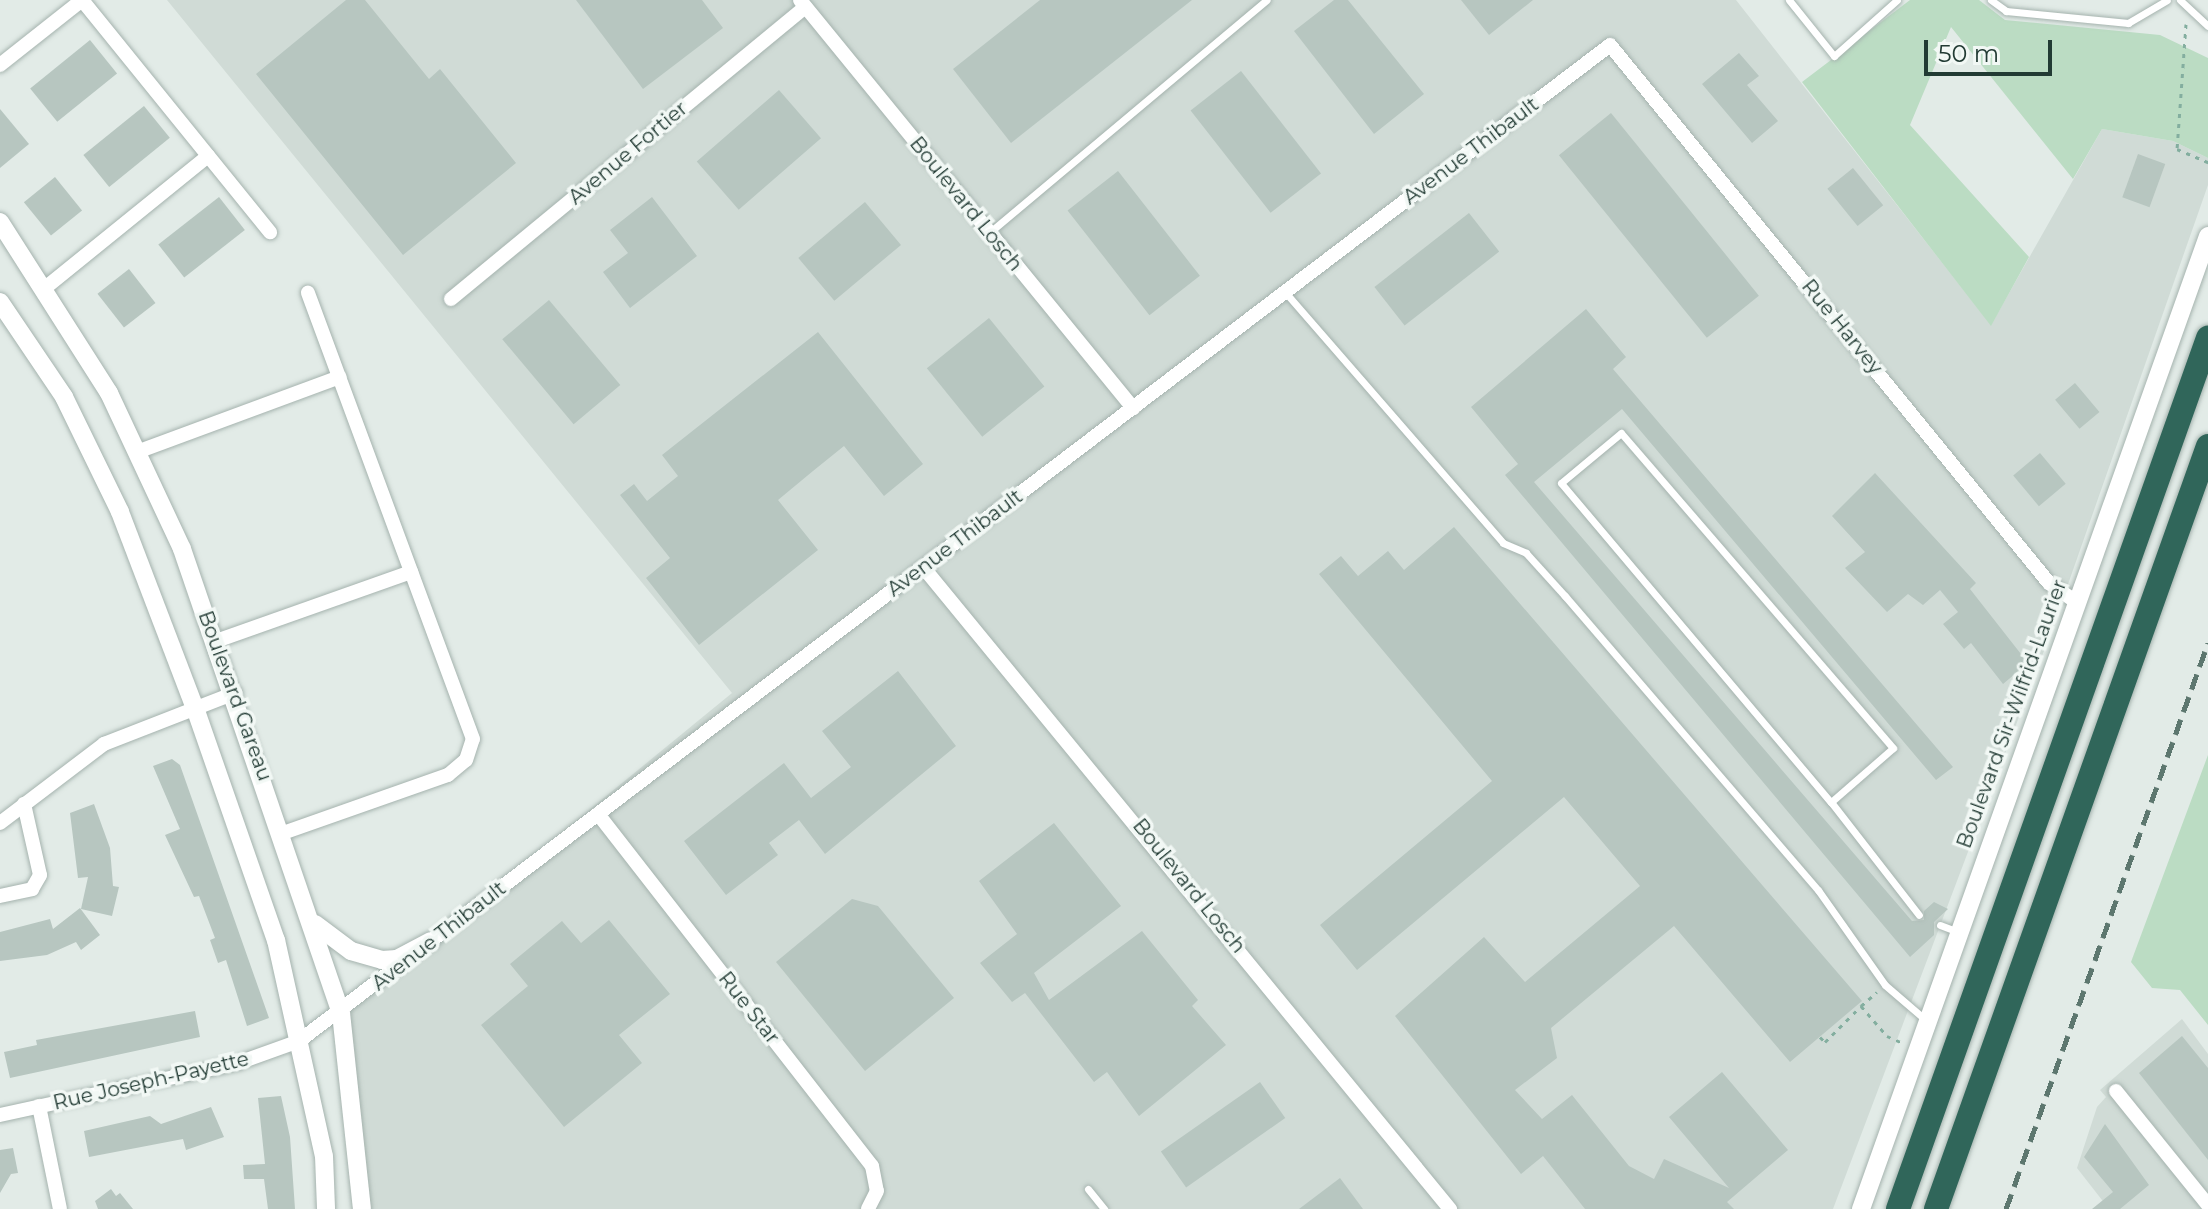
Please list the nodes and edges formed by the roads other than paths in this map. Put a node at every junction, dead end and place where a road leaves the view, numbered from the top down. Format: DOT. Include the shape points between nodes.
graph roads {
  1 [pos="1266,0"];
  2 [pos="1789,0"];
  3 [pos="1991,0"];
  4 [pos="2167,0"];
  5 [pos="2180,0"];
  6 [pos="1891,2"];
  7 [pos="802,3"];
  8 [pos="2208,26"];
  9 [pos="1610,45"];
  10 [pos="0,65"];
  11 [pos="208,156"];
  12 [pos="0,222"];
  13 [pos="270,232"];
  14 [pos="990,232"];
  15 [pos="2208,236"];
  16 [pos="45,288"];
  17 [pos="308,292"];
  18 [pos="1285,292"];
  19 [pos="451,299"];
  20 [pos="0,302"];
  21 [pos="2208,338"];
  22 [pos="340,377"];
  23 [pos="1133,408"];
  24 [pos="2208,446"];
  25 [pos="137,452"];
  26 [pos="923,567"];
  27 [pos="411,572"];
  28 [pos="2078,603"];
  29 [pos="216,641"];
  30 [pos="235,693"];
  31 [pos="195,708"];
  32 [pos="1831,802"];
  33 [pos="24,804"];
  34 [pos="598,814"];
  35 [pos="0,823"];
  36 [pos="283,833"];
  37 [pos="0,896"];
  38 [pos="1919,915"];
  39 [pos="315,924"];
  40 [pos="1940,925"];
  41 [pos="1960,933"];
  42 [pos="431,941"];
  43 [pos="341,1013"];
  44 [pos="1929,1022"];
  45 [pos="299,1041"];
  46 [pos="2116,1091"];
  47 [pos="39,1106"];
  48 [pos="0,1115"];
  49 [pos="1088,1189"];
  50 [pos="2208,1205"];
  51 [pos="60,1209"];
  52 [pos="326,1209"];
  53 [pos="362,1209"];
  54 [pos="868,1209"];
  55 [pos="1104,1209"];
  56 [pos="1450,1209"];
  57 [pos="1861,1209"];
  58 [pos="1898,1209"];
  59 [pos="1936,1209"];
  1 -- 14 [label="lane"];
  2 -- 6 [label="lane" via="1834,56"];
  3 -- 4 [label="lane" via="2006,11 2128,23"];
  5 -- 8 [label="lane"];
  7 -- 14 [label="street, Boulevard Losch"];
  7 -- 19 [label="street, Avenue Fortier"];
  9 -- 18 [label="street, Avenue Thibault"];
  9 -- 28 [label="street, Rue Harvey" via="2049,583"];
  10 -- 11 [label="street" via="82,0"];
  11 -- 13 [label="street"];
  11 -- 16 [label="street"];
  12 -- 16 [label="street, Boulevard Gareau"];
  14 -- 23 [label="street, Boulevard Losch"];
  15 -- 28 [label="street, Boulevard Sir-Wilfrid-Laurier"];
  16 -- 25 [label="street, Boulevard Gareau" via="109,393"];
  17 -- 22 [label="street"];
  18 -- 23 [label="street, Avenue Thibault"];
  18 -- 44 [label="lane" via="1503,543 1526,553 1755,815 1818,890 1885,985"];
  20 -- 31 [label="street, Boulevard Gareau" via="64,397 120,512"];
  21 -- 58 [label="highway"];
  22 -- 25 [label="street"];
  22 -- 27 [label="street"];
  23 -- 26 [label="street, Avenue Thibault"];
  24 -- 59 [label="highway"];
  25 -- 29 [label="street, Boulevard Gareau" via="182,549"];
  26 -- 34 [label="street, Avenue Thibault"];
  26 -- 56 [label="street, Boulevard Losch" via="1259,970"];
  27 -- 29 [label="street"];
  27 -- 36 [label="street" via="473,739 466,760 448,775"];
  28 -- 41 [label="street, Boulevard Sir-Wilfrid-Laurier"];
  29 -- 30 [label="street, Boulevard Gareau"];
  30 -- 31 [label="street"];
  30 -- 36 [label="street, Boulevard Gareau"];
  31 -- 33 [label="street" via="104,744"];
  31 -- 45 [label="street, Boulevard Gareau" via="276,940"];
  32 -- 32 [label="lane" via="1561,483 1621,433 1893,748"];
  32 -- 38 [label="lane"];
  33 -- 35 [label="street"];
  33 -- 37 [label="street" via="40,875 32,889"];
  34 -- 42 [label="street, Avenue Thibault"];
  34 -- 54 [label="street, Rue Star" via="872,1166 877,1191"];
  36 -- 39 [label="street, Boulevard Gareau"];
  39 -- 42 [label="street" via="351,951 382,960 397,959"];
  39 -- 43 [label="street, Boulevard Gareau"];
  40 -- 41 [label="lane"];
  41 -- 44 [label="street, Boulevard Sir-Wilfrid-Laurier"];
  42 -- 43 [label="street, Avenue Thibault"];
  43 -- 45 [label="street, Avenue Thibault"];
  43 -- 53 [label="street, Boulevard Gareau"];
  44 -- 57 [label="street, Boulevard Sir-Wilfrid-Laurier"];
  45 -- 47 [label="street, Rue Joseph-Payette" via="238,1063"];
  45 -- 52 [label="street, Boulevard Gareau" via="324,1156"];
  46 -- 50 [label="street"];
  47 -- 48 [label="street, Rue Joseph-Payette"];
  47 -- 51 [label="street"];
  49 -- 55 [label="lane"];
}
